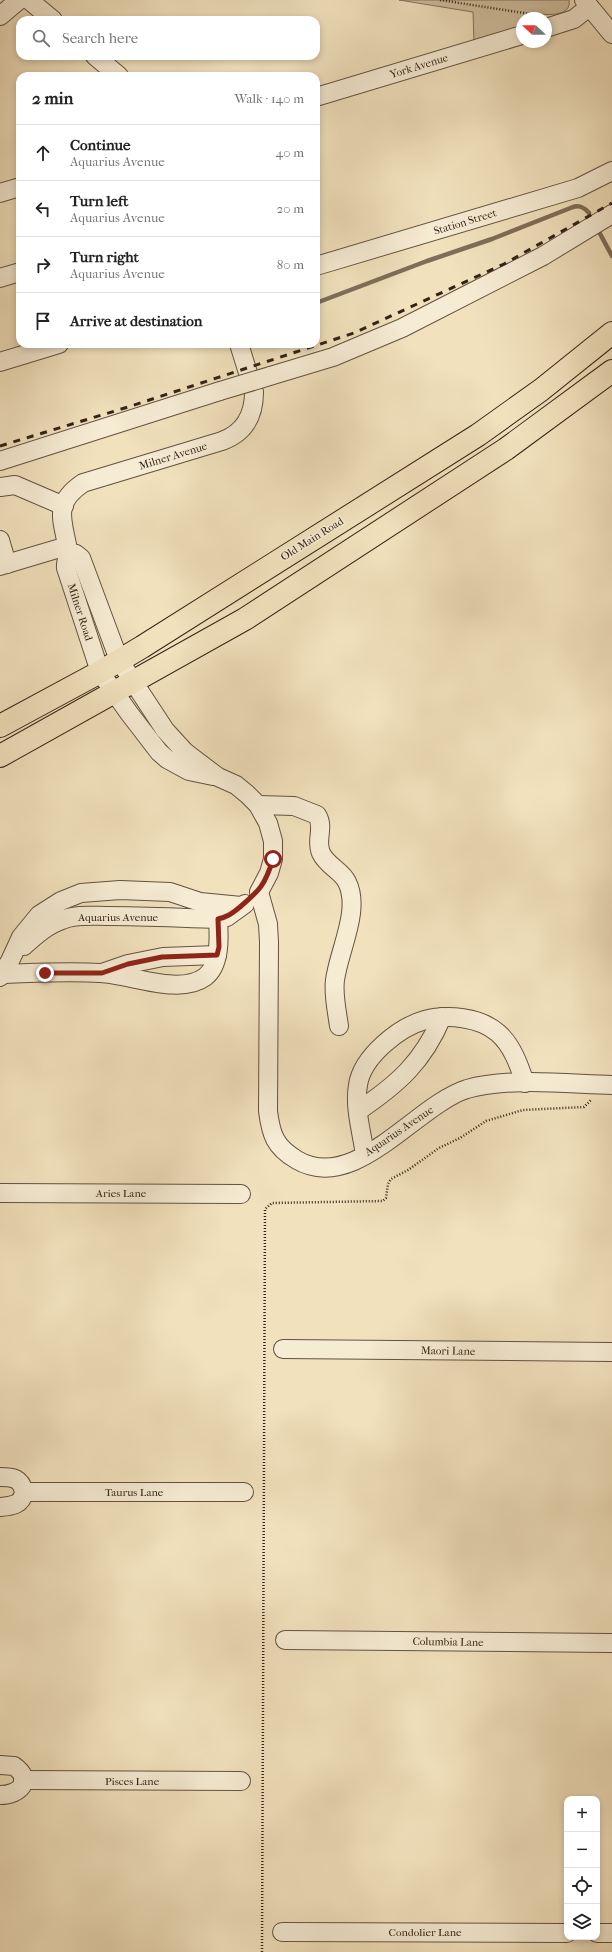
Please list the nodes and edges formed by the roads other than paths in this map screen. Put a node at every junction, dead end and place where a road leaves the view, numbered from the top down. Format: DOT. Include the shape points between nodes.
graph roads {
  1 [pos="18,0"];
  2 [pos="29,0"];
  3 [pos="586,3"];
  4 [pos="0,16"];
  5 [pos="48,16"];
  6 [pos="552,21"];
  7 [pos="612,34"];
  8 [pos="516,37"];
  9 [pos="100,60"];
  10 [pos="114,72"];
  11 [pos="320,96"];
  12 [pos="612,171"];
  13 [pos="16,188"];
  14 [pos="0,193"];
  15 [pos="612,214"];
  16 [pos="320,265"];
  17 [pos="16,273"];
  18 [pos="0,278"];
  19 [pos="612,333"];
  20 [pos="46,348"];
  21 [pos="240,348"];
  22 [pos="0,362"];
  23 [pos="612,371"];
  24 [pos="0,461"];
  25 [pos="0,487"];
  26 [pos="64,506"];
  27 [pos="0,540"];
  28 [pos="68,549"];
  29 [pos="4,565"];
  30 [pos="119,660"];
  31 [pos="100,672"];
  32 [pos="124,688"];
  33 [pos="0,726"];
  34 [pos="0,756"];
  35 [pos="258,805"];
  36 [pos="259,892"];
  37 [pos="241,906"];
  38 [pos="218,919"];
  39 [pos="217,955"];
  40 [pos="4,971"];
  41 [pos="102,973"];
  42 [pos="442,1017"];
  43 [pos="339,1026"];
  44 [pos="525,1083"];
  45 [pos="606,1085"];
  46 [pos="358,1111"];
  47 [pos="365,1155"];
  48 [pos="0,1193"];
  49 [pos="241,1194"];
  50 [pos="283,1349"];
  51 [pos="612,1352"];
  52 [pos="0,1477"];
  53 [pos="24,1492"];
  54 [pos="244,1492"];
  55 [pos="0,1506"];
  56 [pos="285,1640"];
  57 [pos="612,1643"];
  58 [pos="0,1765"];
  59 [pos="23,1780"];
  60 [pos="240,1781"];
  61 [pos="0,1795"];
  62 [pos="282,1932"];
  63 [pos="564,1933"];
  64 [pos="600,1933"];
  65 [pos="612,1933"];
  1 -- 4 [label="street"];
  2 -- 5 [label="street"];
  3 -- 6 [label="street" via="574,19"];
  3 -- 7 [label="street"];
  8 -- 11 [label="street, York Avenue"];
  9 -- 10 [label="street"];
  12 -- 16 [label="street, Station Street" via="578,188"];
  13 -- 14 [label="street"];
  15 -- 24 [label="street, bridge" via="543,256 402,328 333,357"];
  17 -- 18 [label="street"];
  19 -- 30 [label="main road, Old Main Road" via="542,390 478,435"];
  20 -- 22 [label="street"];
  21 -- 26 [label="street, Milner Avenue" via="254,392 254,401 250,416 240,431 222,441 83,483 72,492"];
  23 -- 32 [label="main road" via="506,449 245,619"];
  25 -- 26 [label="street" via="15,484"];
  26 -- 28 [label="street" via="62,520"];
  27 -- 29 [label="street"];
  28 -- 29 [label="street"];
  28 -- 30 [label="street, Milner Road" via="83,563"];
  28 -- 31 [label="street, Milner Road" via="66,568"];
  30 -- 31 [label="main road, Old Main Road"];
  30 -- 32 [label="street, Milner Road"];
  31 -- 32 [label="street, Milner Road"];
  31 -- 33 [label="main road, Old Main Road"];
  32 -- 34 [label="main road"];
  32 -- 35 [label="street, Aquarius Avenue" via="175,742 218,777 236,785"];
  35 -- 36 [label="street, Aquarius Avenue" via="268,823 273,841 271,866"];
  35 -- 43 [label="street" via="294,806 317,815 321,822 318,846 320,852 326,863 346,880 351,896 351,915 335,982"];
  36 -- 37 [label="street, Aquarius Avenue"];
  36 -- 47 [label="street, Aquarius Avenue" via="268,924 269,942 268,1111 271,1132 277,1143 302,1163 329,1168"];
  37 -- 38 [label="street, Aquarius Avenue" via="227,917"];
  37 -- 40 [label="street, Aquarius Avenue" via="200,902 170,892 120,890 81,893 61,900 39,915 22,937"];
  38 -- 39 [label="street"];
  38 -- 40 [label="street, Aquarius Avenue" via="116,916 62,919 32,939"];
  39 -- 41 [label="street" via="162,957"];
  39 -- 41 [label="street" via="211,971 205,977 191,983 159,983"];
  40 -- 41 [label="street"];
  42 -- 44 [label="street" via="461,1018 486,1025 498,1033 519,1064"];
  42 -- 46 [label="street" via="433,1039 413,1068 378,1098"];
  42 -- 46 [label="street" via="424,1020 410,1027 391,1038 374,1054 358,1085"];
  44 -- 45 [label="street, Aquarius Avenue"];
  44 -- 47 [label="street, Aquarius Avenue" via="479,1086 465,1090 446,1099"];
  46 -- 47 [label="street"];
  48 -- 49 [label="street, Aries Lane"];
  50 -- 51 [label="street, Maori Lane"];
  52 -- 53 [label="street" via="20,1481"];
  53 -- 54 [label="street, Taurus Lane"];
  53 -- 55 [label="street" via="18,1504"];
  56 -- 57 [label="street, Columbia Lane"];
  58 -- 59 [label="street" via="14,1766 22,1774"];
  59 -- 60 [label="street, Pisces Lane"];
  59 -- 61 [label="street" via="17,1792"];
  62 -- 63 [label="street, Condolier Lane"];
  64 -- 65 [label="street"];
}
